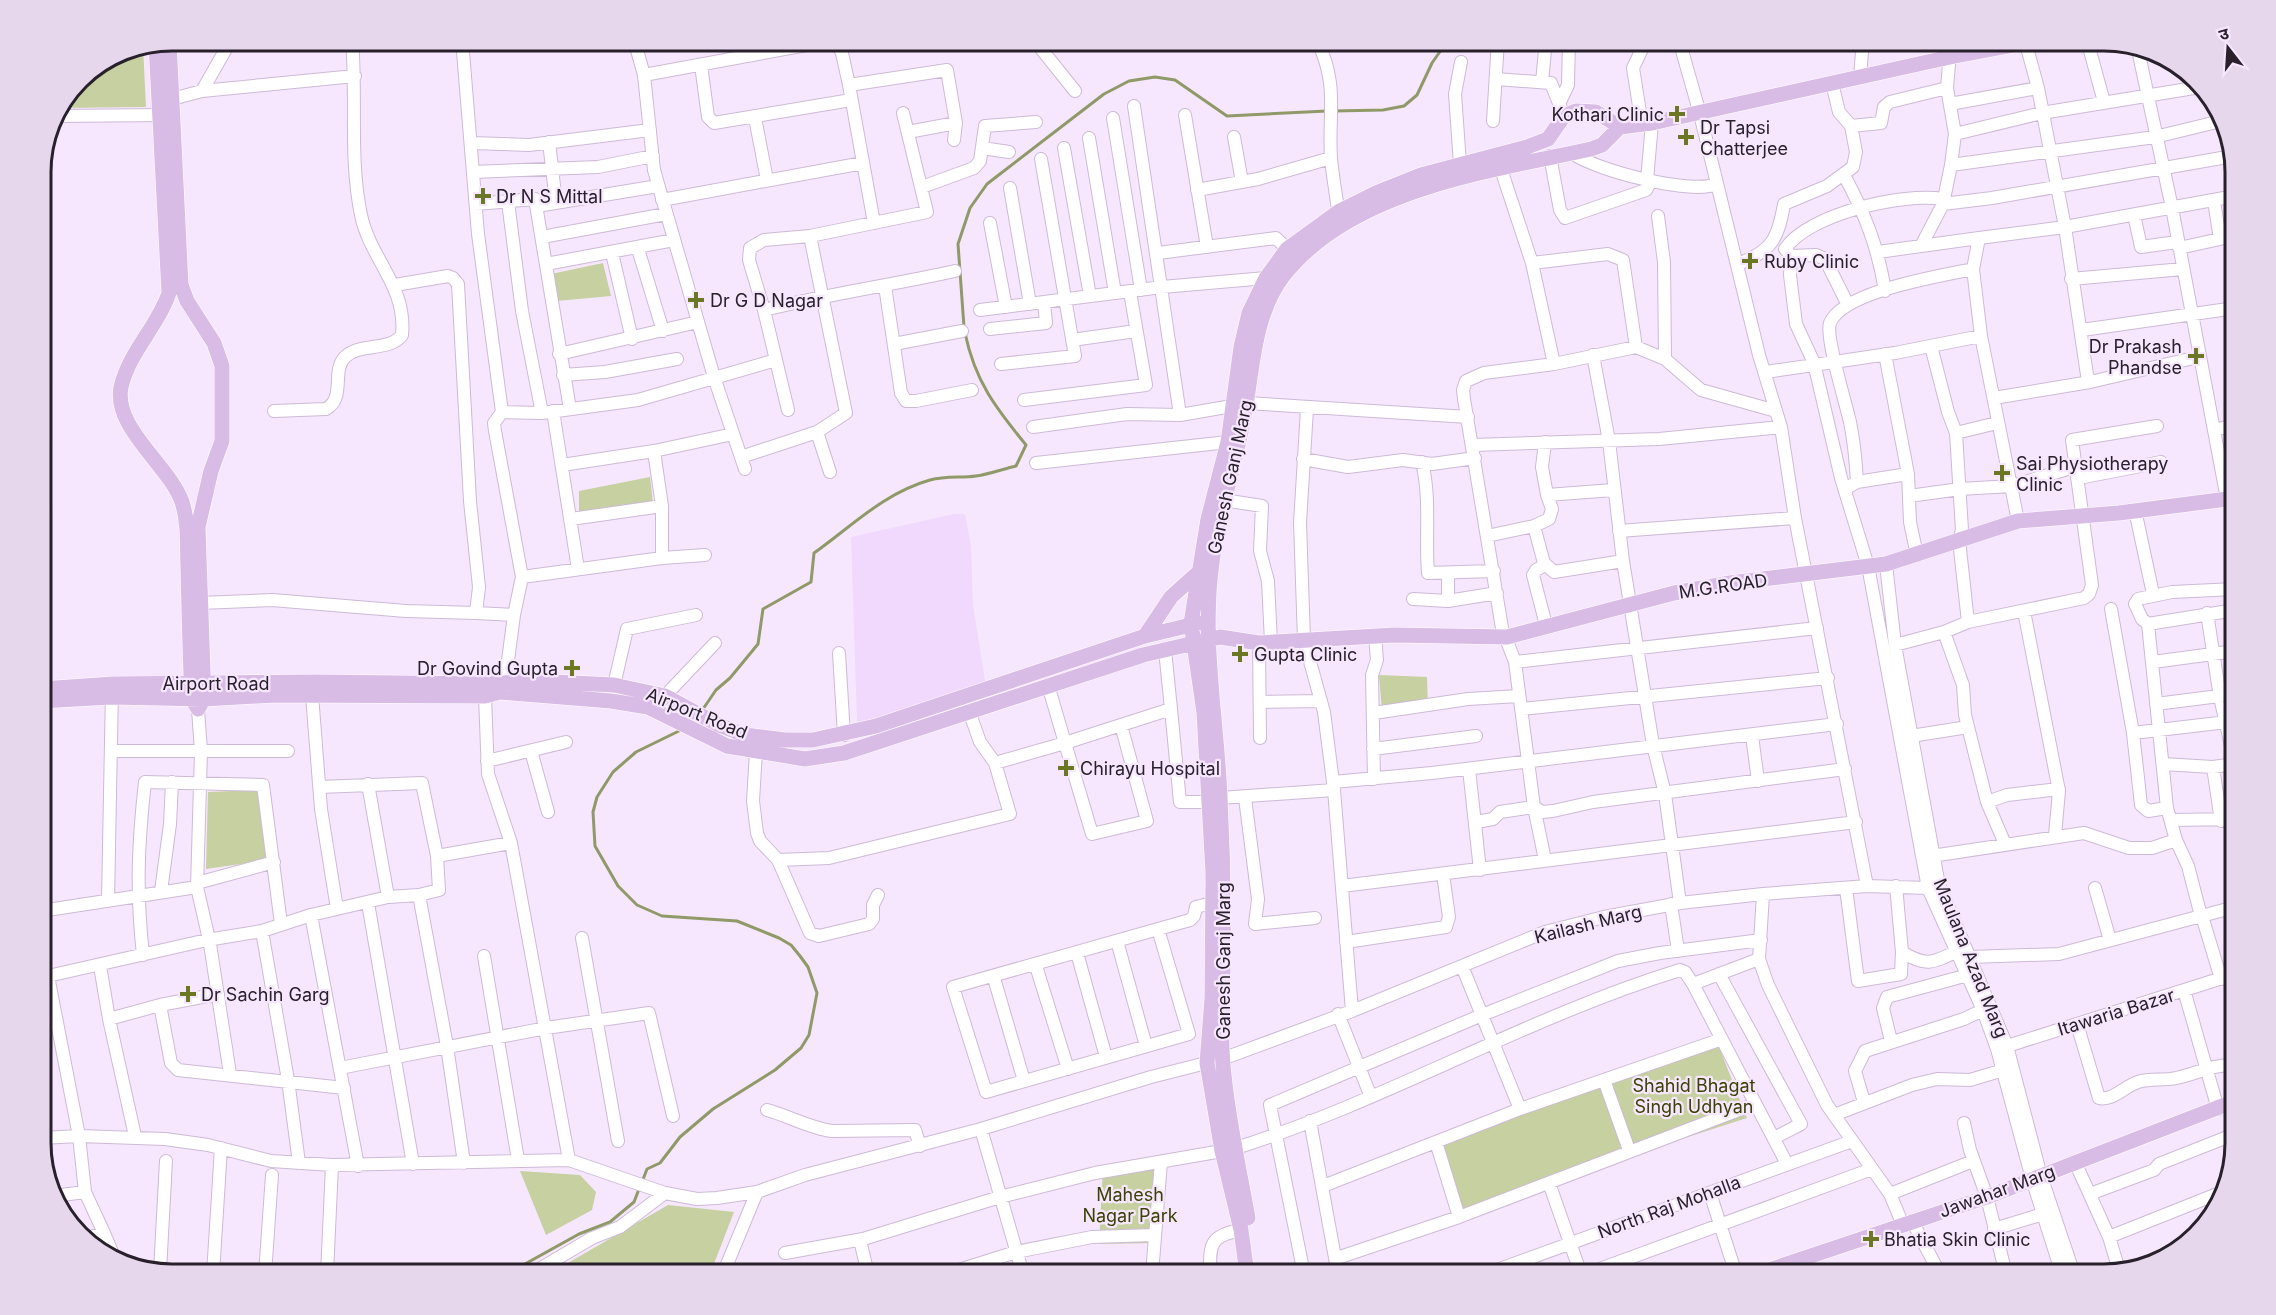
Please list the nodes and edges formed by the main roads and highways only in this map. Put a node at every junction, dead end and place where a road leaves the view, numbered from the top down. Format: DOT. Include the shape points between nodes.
graph roads {
  1 [pos="169,51"];
  2 [pos="1983,51"];
  3 [pos="157,52"];
  4 [pos="168,110"];
  5 [pos="1620,127"];
  6 [pos="1499,161"];
  7 [pos="1339,219"];
  8 [pos="1239,404"];
  9 [pos="2225,499"];
  10 [pos="1200,571"];
  11 [pos="1208,622"];
  12 [pos="1191,623"];
  13 [pos="1145,636"];
  14 [pos="1215,639"];
  15 [pos="1192,643"];
  16 [pos="505,687"];
  17 [pos="51,689"];
  18 [pos="112,691"];
  19 [pos="198,695"];
  20 [pos="51,699"];
  21 [pos="969,711"];
  22 [pos="1215,800"];
  23 [pos="2225,1106"];
  24 [pos="1229,1149"];
  25 [pos="1246,1264"];
  26 [pos="1254,1264"];
  27 [pos="1789,1264"];
  1 -- 4 [label="main road"];
  2 -- 5 [label="main road" via="1700,114"];
  3 -- 4 [label="main road"];
  4 -- 19 [label="main road" via="181,285 214,343 222,366 222,441 198,527"];
  4 -- 19 [label="main road" via="169,293 121,388 122,407 130,428 173,484 182,503"];
  5 -- 6 [label="main road, Ganesh Ganj Marg" via="1602,145 1572,153"];
  5 -- 6 [label="main road" via="1587,110 1561,110 1548,139"];
  6 -- 7 [label="main road, Ganesh Ganj Marg"];
  6 -- 7 [label="main road" via="1460,164 1397,184"];
  7 -- 8 [label="main road, Ganesh Ganj Marg" via="1289,269 1270,300"];
  7 -- 8 [label="main road" via="1287,249 1266,278 1249,313"];
  8 -- 10 [label="main road" via="1208,519"];
  8 -- 11 [label="main road, Ganesh Ganj Marg" via="1240,441 1223,500 1211,565"];
  9 -- 14 [label="main road, M.G.ROAD" via="2018,521 1886,564 1730,583 1630,603 1507,637 1375,636 1265,643"];
  10 -- 12 [label="main road"];
  10 -- 13 [label="main road" via="1167,602"];
  11 -- 12 [label="main road, Airport Road"];
  11 -- 14 [label="main road"];
  12 -- 13 [label="main road, Airport Road"];
  12 -- 15 [label="main road"];
  13 -- 16 [label="main road, Airport Road" via="844,735 813,741 746,735 666,697 614,685"];
  14 -- 15 [label="main road, M.G.ROAD"];
  14 -- 22 [label="main road, Ganesh Ganj Marg"];
  15 -- 21 [label="main road, M.G.ROAD"];
  15 -- 22 [label="main road"];
  16 -- 19 [label="main road, Airport Road" via="485,684"];
  16 -- 19 [label="main road, Airport Road" via="485,696"];
  16 -- 21 [label="main road, Airport Road" via="654,709 727,746 805,759 844,753"];
  17 -- 18 [label="main road, Airport Road"];
  18 -- 19 [label="main road, Airport Road"];
  18 -- 20 [label="main road, Airport Road"];
  22 -- 24 [label="main road, Ganesh Ganj Marg" via="1224,900 1222,1059"];
  22 -- 24 [label="main road" via="1212,998 1207,1063"];
  23 -- 27 [label="main road, Jawahar Marg" via="1987,1197"];
  24 -- 25 [label="main road"];
  24 -- 26 [label="main road, Ganesh Ganj Marg"];
}
